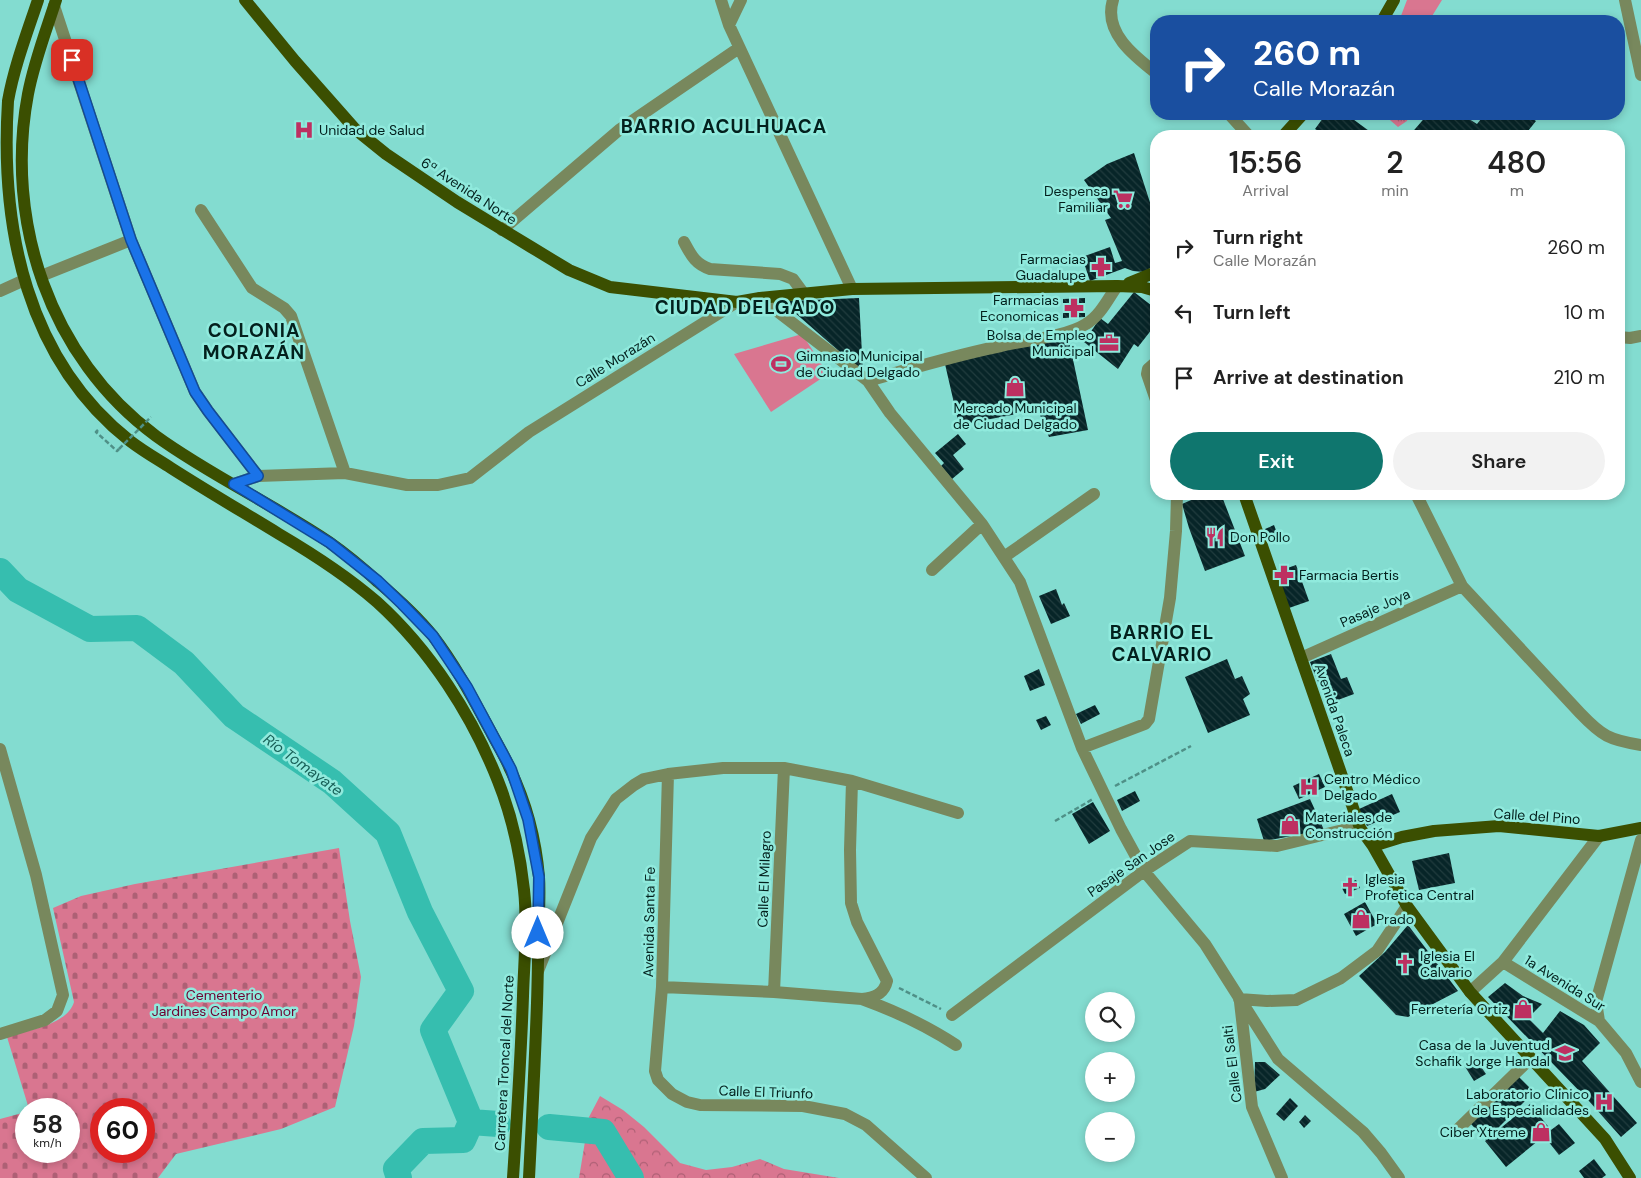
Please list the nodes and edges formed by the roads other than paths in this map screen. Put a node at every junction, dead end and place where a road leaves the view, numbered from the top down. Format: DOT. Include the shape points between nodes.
graph roads {
  1 [pos="38,0"];
  2 [pos="721,0"];
  3 [pos="742,0"];
  4 [pos="1113,0"];
  5 [pos="1394,0"];
  6 [pos="1625,0"];
  7 [pos="251,2"];
  8 [pos="55,3"];
  9 [pos="1385,15"];
  10 [pos="729,25"];
  11 [pos="739,48"];
  12 [pos="1150,69"];
  13 [pos="1641,75"];
  14 [pos="1234,120"];
  15 [pos="1298,120"];
  16 [pos="1244,130"];
  17 [pos="1289,130"];
  18 [pos="201,210"];
  19 [pos="502,230"];
  20 [pos="131,240"];
  21 [pos="684,242"];
  22 [pos="1150,275"];
  23 [pos="41,276"];
  24 [pos="20,282"];
  25 [pos="1117,286"];
  26 [pos="852,289"];
  27 [pos="1150,289"];
  28 [pos="0,291"];
  29 [pos="804,294"];
  30 [pos="760,298"];
  31 [pos="737,302"];
  32 [pos="1641,336"];
  33 [pos="1625,338"];
  34 [pos="1150,367"];
  35 [pos="868,381"];
  36 [pos="1150,383"];
  37 [pos="345,473"];
  38 [pos="258,476"];
  39 [pos="234,484"];
  40 [pos="1094,494"];
  41 [pos="1177,500"];
  42 [pos="1246,500"];
  43 [pos="1419,500"];
  44 [pos="982,524"];
  45 [pos="1004,557"];
  46 [pos="932,570"];
  47 [pos="1462,586"];
  48 [pos="1301,658"];
  49 [pos="1641,745"];
  50 [pos="1082,748"];
  51 [pos="0,749"];
  52 [pos="784,768"];
  53 [pos="668,774"];
  54 [pos="852,781"];
  55 [pos="958,813"];
  56 [pos="1360,828"];
  57 [pos="1641,828"];
  58 [pos="1598,836"];
  59 [pos="1641,840"];
  60 [pos="1373,846"];
  61 [pos="1144,871"];
  62 [pos="1407,906"];
  63 [pos="1503,962"];
  64 [pos="538,971"];
  65 [pos="662,988"];
  66 [pos="774,992"];
  67 [pos="1470,992"];
  68 [pos="862,999"];
  69 [pos="1239,1000"];
  70 [pos="952,1015"];
  71 [pos="1599,1020"];
  72 [pos="0,1034"];
  73 [pos="956,1045"];
  74 [pos="1531,1058"];
  75 [pos="656,1071"];
  76 [pos="1641,1082"];
  77 [pos="1455,1132"];
  78 [pos="513,1178"];
  79 [pos="530,1178"];
  80 [pos="926,1178"];
  81 [pos="1282,1178"];
  82 [pos="1399,1178"];
  83 [pos="1630,1178"];
  1 -- 24 [label="main road, Carretera Troncal del Norte" via="14,73 4,136 7,228"];
  2 -- 10 [label="street"];
  3 -- 10 [label="street"];
  4 -- 12 [label="street" via="1112,26 1133,56"];
  5 -- 9 [label="main road"];
  6 -- 13 [label="street"];
  7 -- 19 [label="main road, 6ª Avenida Norte" via="295,61 355,129 386,154"];
  8 -- 20 [label="street"];
  8 -- 23 [label="main road" via="31,77 23,133 23,203 26,226"];
  10 -- 11 [label="street"];
  11 -- 19 [label="street" via="619,130"];
  11 -- 26 [label="street"];
  14 -- 16 [label="street"];
  15 -- 17 [label="main road"];
  18 -- 37 [label="street" via="249,284 291,316"];
  19 -- 31 [label="main road, 6ª Avenida Norte" via="569,270 610,287"];
  20 -- 23 [label="street"];
  20 -- 38 [label="street" via="195,392"];
  21 -- 29 [label="street" via="692,258 701,266 780,274 793,279"];
  22 -- 25 [label="main road, Calle Morazán"];
  23 -- 39 [label="main road" via="45,291 75,348 117,401 190,459"];
  24 -- 28 [label="street"];
  24 -- 78 [label="main road, Carretera Troncal del Norte" via="43,338 64,371 107,421 134,444 331,566 377,602 426,656 471,725 506,803 524,891 521,1042"];
  25 -- 26 [label="main road, Calle Morazán"];
  25 -- 27 [label="main road, Calle Morazán"];
  25 -- 35 [label="street" via="1100,312 1074,329 913,367"];
  26 -- 29 [label="main road, Calle Morazán"];
  29 -- 30 [label="main road, Calle Morazán"];
  30 -- 31 [label="main road, Calle Morazán"];
  30 -- 35 [label="street"];
  31 -- 37 [label="street, Calle Morazán" via="529,432 470,478 438,485 407,485"];
  32 -- 33 [label="street"];
  34 -- 36 [label="street" via="1147,374"];
  35 -- 44 [label="street" via="890,413"];
  37 -- 38 [label="street, Calle Morazán"];
  38 -- 39 [label="street, Calle Morazán"];
  39 -- 64 [label="main road" via="330,543 378,581 433,636 467,687 511,769 528,819 539,877"];
  40 -- 45 [label="street"];
  41 -- 50 [label="street" via="1170,598 1149,719 1145,724"];
  42 -- 48 [label="main road, Avenida Paleca"];
  43 -- 47 [label="street"];
  44 -- 45 [label="street"];
  44 -- 46 [label="street"];
  45 -- 50 [label="street" via="1020,582"];
  47 -- 48 [label="street, Pasaje Joya"];
  47 -- 49 [label="street" via="1600,732"];
  48 -- 56 [label="main road, Avenida Paleca"];
  50 -- 61 [label="street"];
  51 -- 72 [label="street" via="36,875 63,996 57,1011 45,1020"];
  52 -- 53 [label="street" via="723,768"];
  52 -- 54 [label="street"];
  52 -- 66 [label="street, Calle El Milagro"];
  53 -- 64 [label="street" via="638,782 608,809 589,842"];
  53 -- 65 [label="street, Avenida Santa Fe"];
  54 -- 55 [label="street"];
  54 -- 68 [label="street" via="851,903 860,929 887,981 878,994"];
  56 -- 60 [label="main road, Avenida Paleca"];
  56 -- 61 [label="street, Pasaje San Jose" via="1277,846 1190,841"];
  57 -- 58 [label="main road, Calle del Pino"];
  58 -- 60 [label="main road, Calle del Pino" via="1498,826 1434,831"];
  58 -- 63 [label="street"];
  59 -- 71 [label="street" via="1596,1002"];
  60 -- 62 [label="main road, Avenida Paleca"];
  61 -- 69 [label="street" via="1205,944"];
  61 -- 70 [label="street, Pasaje San Jose"];
  62 -- 67 [label="main road, Avenida Paleca"];
  62 -- 69 [label="street" via="1377,951 1341,978 1296,1000"];
  63 -- 67 [label="street"];
  63 -- 71 [label="street, 1a Avenida Sur"];
  64 -- 79 [label="main road"];
  65 -- 66 [label="street"];
  65 -- 75 [label="street, Avenida Santa Fe"];
  66 -- 68 [label="street"];
  67 -- 74 [label="main road, Avenida Paleca"];
  68 -- 73 [label="street" via="889,1008"];
  69 -- 81 [label="street, Calle El Salti" via="1252,1107"];
  69 -- 82 [label="street" via="1278,1060 1363,1132"];
  71 -- 76 [label="street, 1a Avenida Sur" via="1626,1052"];
  74 -- 77 [label="street"];
  74 -- 83 [label="main road, Avenida Paleca" via="1605,1139"];
  75 -- 80 [label="street, Calle El Triunfo" via="660,1083 672,1094 700,1105 803,1106 845,1114 866,1125"];
}
